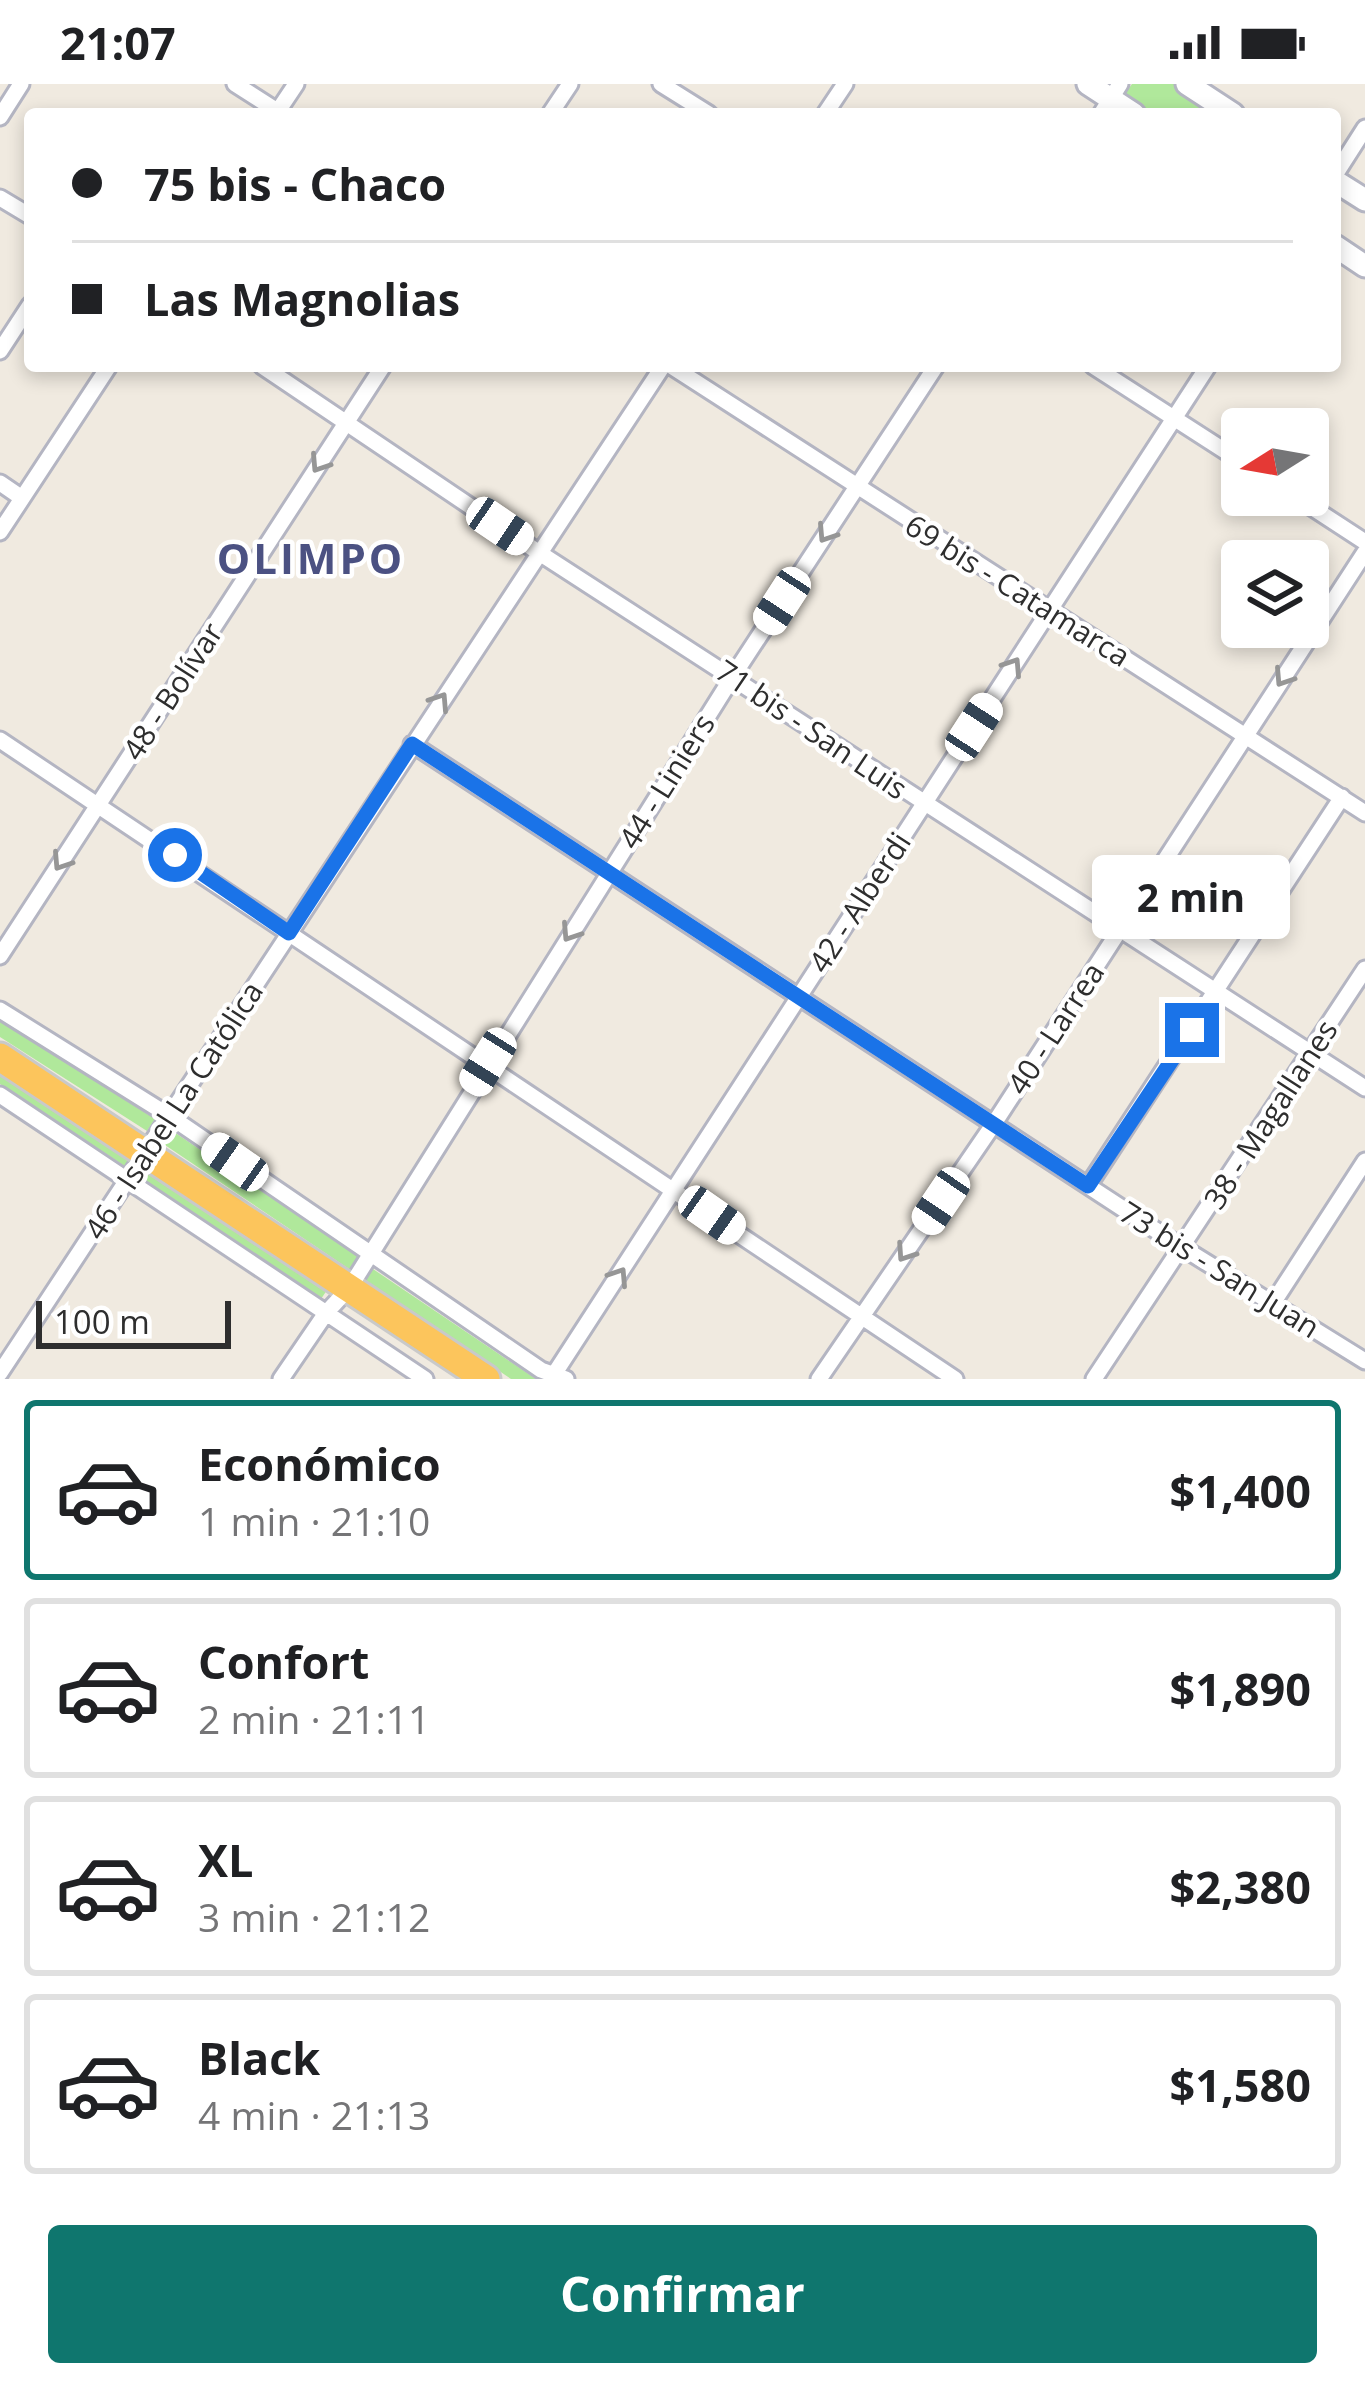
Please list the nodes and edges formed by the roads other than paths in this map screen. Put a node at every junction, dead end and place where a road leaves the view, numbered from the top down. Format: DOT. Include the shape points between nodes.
graph roads {
  1 [pos="21,84"];
  2 [pos="235,84"];
  3 [pos="661,84"];
  4 [pos="1088,84"];
  5 [pos="1187,84"];
  6 [pos="1110,99"];
  7 [pos="271,108"];
  8 [pos="699,108"];
  9 [pos="1224,108"];
  10 [pos="0,117"];
  11 [pos="1365,128"];
  12 [pos="1341,168"];
  13 [pos="24,314"];
  14 [pos="0,351"];
  15 [pos="105,372"];
  16 [pos="271,372"];
  17 [pos="379,372"];
  18 [pos="663,372"];
  19 [pos="676,372"];
  20 [pos="932,372"];
  21 [pos="1102,372"];
  22 [pos="1204,372"];
  23 [pos="1174,418"];
  24 [pos="347,421"];
  25 [pos="1221,448"];
  26 [pos="0,483"];
  27 [pos="856,488"];
  28 [pos="22,498"];
  29 [pos="1325,516"];
  30 [pos="0,532"];
  31 [pos="1365,542"];
  32 [pos="538,552"];
  33 [pos="1365,552"];
  34 [pos="1049,611"];
  35 [pos="733,676"];
  36 [pos="1246,734"];
  37 [pos="0,740"];
  38 [pos="412,744"];
  39 [pos="1342,797"];
  40 [pos="99,803"];
  41 [pos="923,804"];
  42 [pos="1365,813"];
  43 [pos="609,872"];
  44 [pos="1120,927"];
  45 [pos="289,933"];
  46 [pos="0,956"];
  47 [pos="1365,969"];
  48 [pos="1217,991"];
  49 [pos="796,998"];
  50 [pos="0,1010"];
  51 [pos="1310,1053"];
  52 [pos="0,1057"];
  53 [pos="488,1062"];
  54 [pos="1365,1088"];
  55 [pos="0,1095"];
  56 [pos="168,1115"];
  57 [pos="995,1122"];
  58 [pos="148,1151"];
  59 [pos="1365,1161"];
  60 [pos="128,1180"];
  61 [pos="1088,1186"];
  62 [pos="675,1189"];
  63 [pos="1183,1248"];
  64 [pos="368,1256"];
  65 [pos="350,1287"];
  66 [pos="1273,1303"];
  67 [pos="326,1312"];
  68 [pos="860,1319"];
  69 [pos="1365,1361"];
  70 [pos="0,1372"];
  71 [pos="557,1377"];
  72 [pos="12,1379"];
  73 [pos="281,1379"];
  74 [pos="425,1379"];
  75 [pos="486,1379"];
  76 [pos="819,1379"];
  77 [pos="955,1379"];
  78 [pos="1094,1379"];
  1 -- 10 [label="street"];
  2 -- 7 [label="street"];
  3 -- 8 [label="street"];
  4 -- 6 [label="main road"];
  5 -- 9 [label="main road"];
  11 -- 12 [label="street"];
  13 -- 14 [label="street"];
  15 -- 28 [label="street"];
  16 -- 24 [label="street, 71 bis - San Luis"];
  17 -- 24 [label="street, 48 - Bolívar"];
  18 -- 32 [label="street, 46 - Isabel La Católica"];
  19 -- 27 [label="street, 69 bis - Catamarca"];
  20 -- 27 [label="street, 44 - Liniers"];
  21 -- 23 [label="street"];
  22 -- 23 [label="street, 42 - Alberdi"];
  23 -- 25 [label="street"];
  23 -- 34 [label="street, 42 - Alberdi"];
  24 -- 32 [label="street, 71 bis - San Luis"];
  24 -- 40 [label="street, 48 - Bolívar, one-way"];
  26 -- 28 [label="street"];
  27 -- 34 [label="street, 69 bis - Catamarca"];
  27 -- 35 [label="street, 44 - Liniers, one-way"];
  28 -- 30 [label="street"];
  29 -- 31 [label="street"];
  32 -- 35 [label="street, 71 bis - San Luis"];
  38 -- 32 [label="street, 46 - Isabel La Católica, one-way"];
  33 -- 36 [label="street, 40 - Larrea, one-way"];
  34 -- 36 [label="street, 69 bis - Catamarca"];
  41 -- 34 [label="street, 42 - Alberdi, one-way"];
  35 -- 41 [label="street, 71 bis - San Luis"];
  35 -- 43 [label="street, 44 - Liniers"];
  36 -- 39 [label="street, 69 bis - Catamarca"];
  36 -- 44 [label="street, 40 - Larrea"];
  37 -- 40 [label="street"];
  38 -- 43 [label="street, 73 bis - San Juan"];
  38 -- 45 [label="street, 46 - Isabel La Católica"];
  39 -- 42 [label="street, 69 bis - Catamarca"];
  39 -- 48 [label="street"];
  40 -- 45 [label="street"];
  40 -- 46 [label="street, 48 - Bolívar, one-way"];
  41 -- 44 [label="street, 71 bis - San Luis"];
  41 -- 49 [label="street, 42 - Alberdi"];
  43 -- 49 [label="street, 73 bis - San Juan"];
  43 -- 53 [label="street, 44 - Liniers, one-way"];
  44 -- 48 [label="street, 71 bis - San Luis"];
  44 -- 57 [label="street, 40 - Larrea"];
  45 -- 53 [label="street"];
  45 -- 56 [label="street, 46 - Isabel La Católica"];
  47 -- 51 [label="street, 38 - Magallanes"];
  48 -- 51 [label="street, 71 bis - San Luis"];
  48 -- 61 [label="street"];
  49 -- 57 [label="street, 73 bis - San Juan"];
  49 -- 62 [label="street, 42 - Alberdi"];
  50 -- 56 [label="street"];
  51 -- 54 [label="street, 71 bis - San Luis"];
  51 -- 63 [label="street, 38 - Magallanes"];
  52 -- 58 [label="highway"];
  53 -- 62 [label="street"];
  53 -- 64 [label="street, 44 - Liniers"];
  55 -- 60 [label="street"];
  56 -- 58 [label="street, 46 - Isabel La Católica"];
  56 -- 64 [label="street"];
  57 -- 61 [label="street, 73 bis - San Juan"];
  57 -- 68 [label="street, 40 - Larrea, one-way"];
  58 -- 60 [label="street, 46 - Isabel La Católica"];
  58 -- 65 [label="highway"];
  59 -- 66 [label="street"];
  60 -- 67 [label="street"];
  60 -- 70 [label="street, 46 - Isabel La Católica"];
  61 -- 63 [label="street, 73 bis - San Juan"];
  62 -- 68 [label="street"];
  71 -- 62 [label="street, 42 - Alberdi, one-way"];
  63 -- 66 [label="street, 73 bis - San Juan"];
  63 -- 78 [label="street, 38 - Magallanes"];
  64 -- 65 [label="street, 44 - Liniers"];
  64 -- 71 [label="street"];
  65 -- 67 [label="street, 44 - Liniers"];
  65 -- 75 [label="highway"];
  66 -- 69 [label="street, 73 bis - San Juan"];
  67 -- 73 [label="street, 44 - Liniers"];
  67 -- 74 [label="street"];
  68 -- 76 [label="street, 40 - Larrea"];
  68 -- 77 [label="street"];
  70 -- 72 [label="street"];
}
